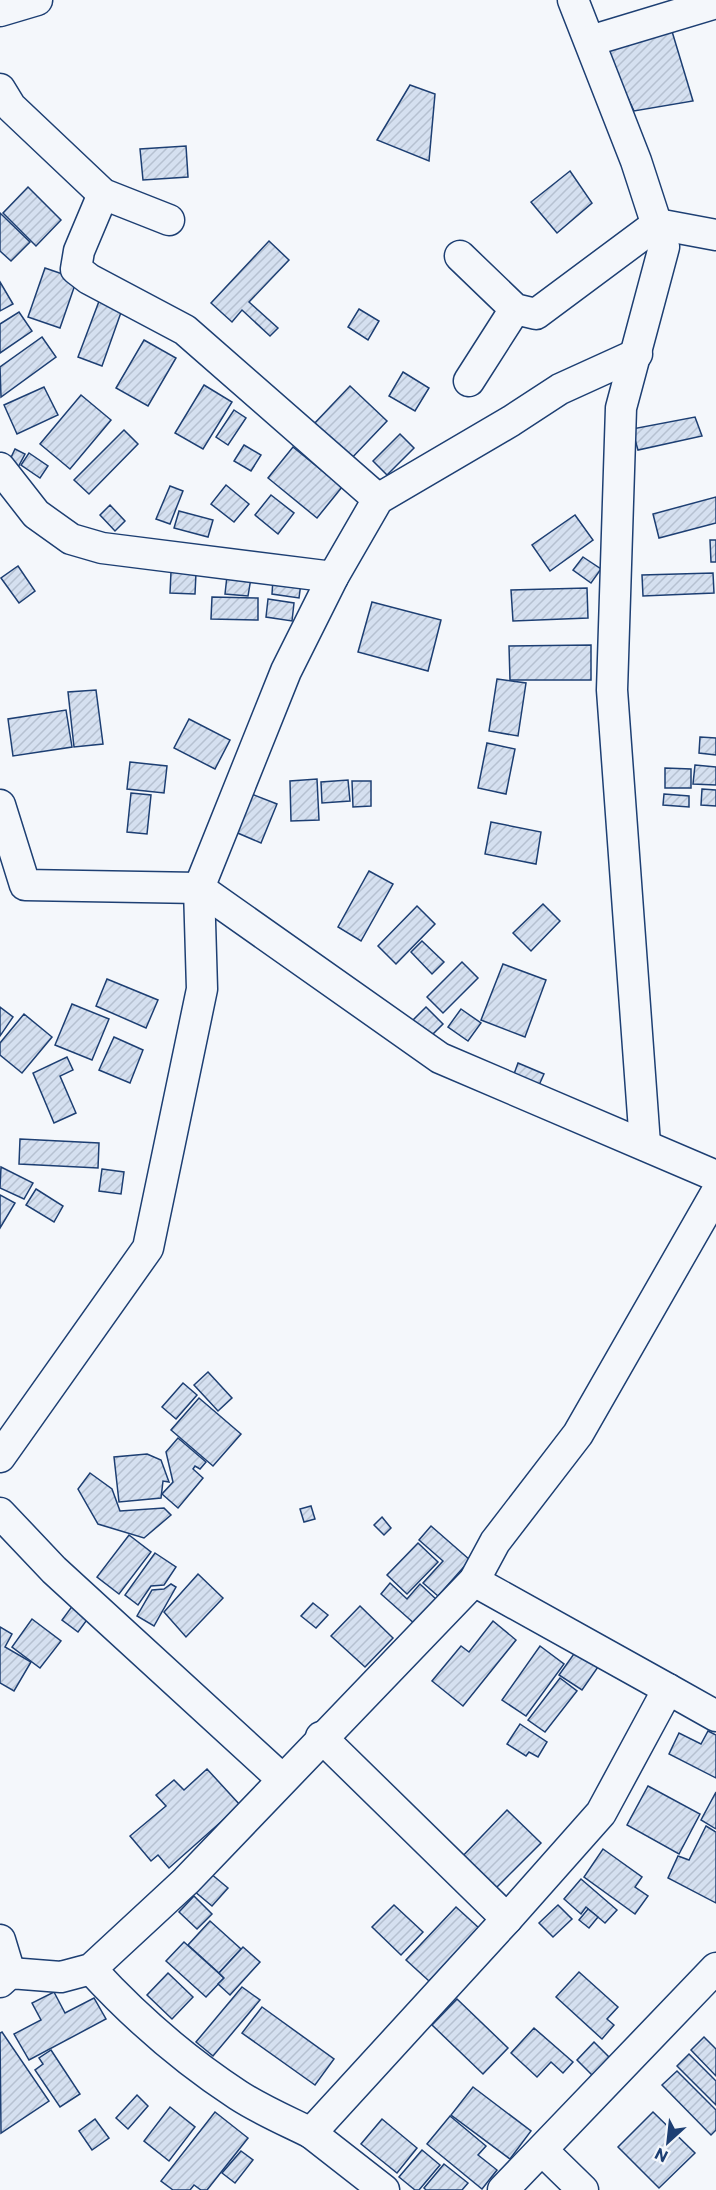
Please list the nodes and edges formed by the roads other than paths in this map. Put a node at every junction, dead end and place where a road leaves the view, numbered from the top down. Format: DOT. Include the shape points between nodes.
graph roads {
  1 [pos="573,0"];
  2 [pos="716,3"];
  3 [pos="590,41"];
  4 [pos="0,89"];
  5 [pos="103,194"];
  6 [pos="169,220"];
  7 [pos="657,224"];
  8 [pos="716,234"];
  9 [pos="460,256"];
  10 [pos="515,309"];
  11 [pos="637,354"];
  12 [pos="469,381"];
  13 [pos="0,468"];
  14 [pos="378,499"];
  15 [pos="333,577"];
  16 [pos="0,805"];
  17 [pos="199,888"];
  18 [pos="13,889"];
  19 [pos="645,1144"];
  20 [pos="716,1176"];
  21 [pos="716,1193"];
  22 [pos="0,1457"];
  23 [pos="0,1513"];
  24 [pos="474,1581"];
  25 [pos="668,1689"];
  26 [pos="716,1716"];
  27 [pos="321,1737"];
  28 [pos="282,1779"];
  29 [pos="507,1918"];
  30 [pos="0,1940"];
  31 [pos="716,1968"];
  32 [pos="90,1969"];
  33 [pos="5,1978"];
  34 [pos="311,2133"];
  35 [pos="542,2150"];
  36 [pos="384,2190"];
  37 [pos="503,2190"];
  38 [pos="583,2190"];
  1 -- 3 [label="street"];
  2 -- 3 [label="street"];
  3 -- 7 [label="street"];
  4 -- 5 [label="street" via="11,107"];
  5 -- 6 [label="street"];
  5 -- 14 [label="street" via="79,251 76,269 185,330"];
  7 -- 8 [label="street"];
  7 -- 10 [label="street" via="536,314"];
  7 -- 11 [label="street" via="664,247"];
  9 -- 10 [label="street"];
  10 -- 12 [label="street"];
  11 -- 14 [label="street" via="560,388"];
  11 -- 19 [label="street" via="621,408 612,690"];
  13 -- 15 [label="street" via="36,514 71,539 102,548"];
  14 -- 15 [label="street"];
  15 -- 17 [label="street" via="286,671"];
  16 -- 18 [label="street"];
  17 -- 18 [label="street"];
  17 -- 19 [label="street" via="440,1058"];
  17 -- 22 [label="street" via="202,989 148,1248"];
  19 -- 20 [label="street"];
  21 -- 24 [label="street" via="578,1434 495,1542"];
  23 -- 28 [label="street" via="54,1570"];
  24 -- 25 [label="street"];
  24 -- 27 [label="street"];
  25 -- 26 [label="street"];
  25 -- 29 [label="street" via="601,1813"];
  27 -- 28 [label="street"];
  27 -- 29 [label="street"];
  28 -- 32 [label="street" via="186,1881"];
  29 -- 34 [label="street"];
  30 -- 33 [label="street"];
  31 -- 35 [label="street"];
  32 -- 33 [label="street" via="61,1977"];
  32 -- 34 [label="street" via="130,2012 189,2061 240,2096"];
  34 -- 36 [label="street"];
  35 -- 37 [label="street"];
  35 -- 38 [label="street"];
}
